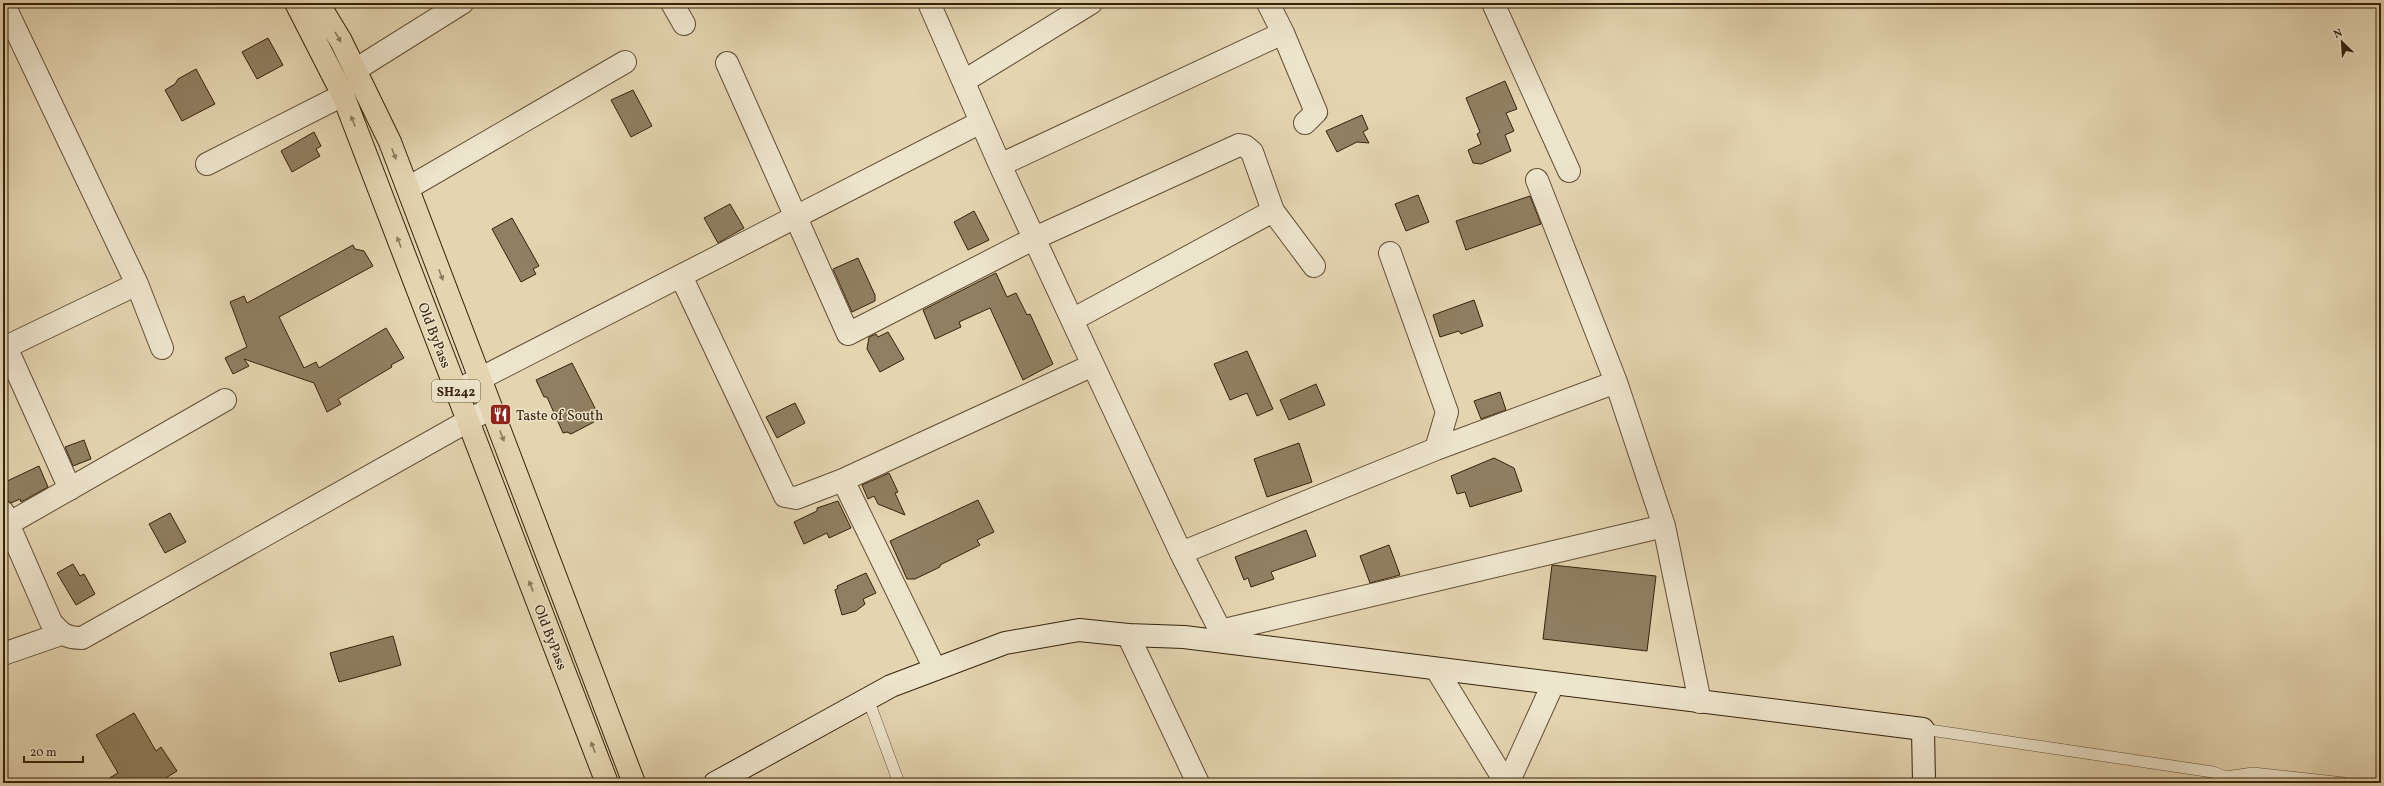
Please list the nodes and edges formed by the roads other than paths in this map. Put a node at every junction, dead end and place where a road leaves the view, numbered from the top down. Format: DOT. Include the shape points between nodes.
graph roads {
  1 [pos="3,3"];
  2 [pos="296,3"];
  3 [pos="318,3"];
  4 [pos="462,3"];
  5 [pos="672,3"];
  6 [pos="929,3"];
  7 [pos="1091,3"];
  8 [pos="1268,3"];
  9 [pos="1495,4"];
  10 [pos="684,24"];
  11 [pos="1283,34"];
  12 [pos="624,62"];
  13 [pos="727,63"];
  14 [pos="355,70"];
  15 [pos="964,81"];
  16 [pos="343,95"];
  17 [pos="981,122"];
  18 [pos="1305,123"];
  19 [pos="207,164"];
  20 [pos="1000,165"];
  21 [pos="1569,171"];
  22 [pos="1537,180"];
  23 [pos="408,188"];
  24 [pos="1273,211"];
  25 [pos="794,217"];
  26 [pos="1035,238"];
  27 [pos="1390,253"];
  28 [pos="1314,266"];
  29 [pos="681,276"];
  30 [pos="137,284"];
  31 [pos="1072,320"];
  32 [pos="162,348"];
  33 [pos="1093,366"];
  34 [pos="481,380"];
  35 [pos="1616,382"];
  36 [pos="456,391"];
  37 [pos="225,400"];
  38 [pos="491,408"];
  39 [pos="467,420"];
  40 [pos="1436,449"];
  41 [pos="843,480"];
  42 [pos="70,489"];
  43 [pos="6,518"];
  44 [pos="1664,526"];
  45 [pos="1180,553"];
  46 [pos="61,634"];
  47 [pos="1128,635"];
  48 [pos="1223,637"];
  49 [pos="3,654"];
  50 [pos="935,669"];
  51 [pos="1437,670"];
  52 [pos="1554,684"];
  53 [pos="868,699"];
  54 [pos="1700,702"];
  55 [pos="1923,729"];
  56 [pos="2228,780"];
  57 [pos="607,783"];
  58 [pos="634,783"];
  59 [pos="715,783"];
  60 [pos="899,783"];
  61 [pos="1198,783"];
  62 [pos="1507,783"];
  63 [pos="1924,783"];
  64 [pos="2344,783"];
  1 -- 30 [label="street"];
  2 -- 16 [label="main road, Old ByPass / SH242"];
  3 -- 14 [label="main road, one-way"];
  4 -- 14 [label="street"];
  5 -- 10 [label="street"];
  6 -- 15 [label="street"];
  7 -- 15 [label="street"];
  8 -- 11 [label="street"];
  9 -- 21 [label="street"];
  11 -- 18 [label="street" via="1316,112"];
  11 -- 20 [label="street"];
  12 -- 23 [label="street"];
  13 -- 25 [label="street"];
  14 -- 23 [label="main road, one-way" via="390,142"];
  15 -- 17 [label="street"];
  16 -- 19 [label="street"];
  36 -- 16 [label="main road, Old ByPass / SH242, one-way"];
  17 -- 20 [label="street"];
  17 -- 25 [label="street"];
  20 -- 26 [label="street"];
  22 -- 35 [label="street"];
  23 -- 34 [label="main road, one-way"];
  24 -- 26 [label="street" via="1252,152 1245,146 1239,146"];
  24 -- 28 [label="street"];
  24 -- 31 [label="street"];
  25 -- 26 [label="street" via="848,334"];
  25 -- 29 [label="street"];
  26 -- 31 [label="street"];
  27 -- 40 [label="street" via="1447,412"];
  29 -- 34 [label="street"];
  29 -- 41 [label="street" via="785,496 796,498"];
  30 -- 32 [label="street"];
  30 -- 42 [label="street" via="6,348"];
  31 -- 33 [label="street"];
  33 -- 41 [label="street"];
  33 -- 45 [label="street"];
  34 -- 36 [label="street"];
  34 -- 38 [label="main road"];
  35 -- 40 [label="street"];
  35 -- 44 [label="street"];
  36 -- 39 [label="main road, Old ByPass / SH242"];
  37 -- 42 [label="street"];
  38 -- 39 [label="street"];
  38 -- 58 [label="main road, one-way"];
  39 -- 46 [label="street" via="82,638 69,638"];
  57 -- 39 [label="main road, Old ByPass / SH242, one-way"];
  40 -- 45 [label="street"];
  41 -- 50 [label="street"];
  42 -- 43 [label="street"];
  43 -- 46 [label="street" via="51,622"];
  44 -- 48 [label="street"];
  44 -- 54 [label="street"];
  45 -- 48 [label="street"];
  46 -- 49 [label="street"];
  47 -- 48 [label="street"];
  47 -- 50 [label="street" via="1079,630 1012,642"];
  47 -- 61 [label="street"];
  48 -- 51 [label="street"];
  50 -- 53 [label="street" via="890,686"];
  51 -- 52 [label="street"];
  51 -- 62 [label="street"];
  52 -- 54 [label="street"];
  52 -- 62 [label="street"];
  53 -- 59 [label="street"];
  53 -- 60 [label="lane"];
  54 -- 55 [label="street"];
  55 -- 56 [label="lane" via="2213,772"];
  55 -- 63 [label="street"];
  56 -- 64 [label="lane" via="2260,774"];
}
